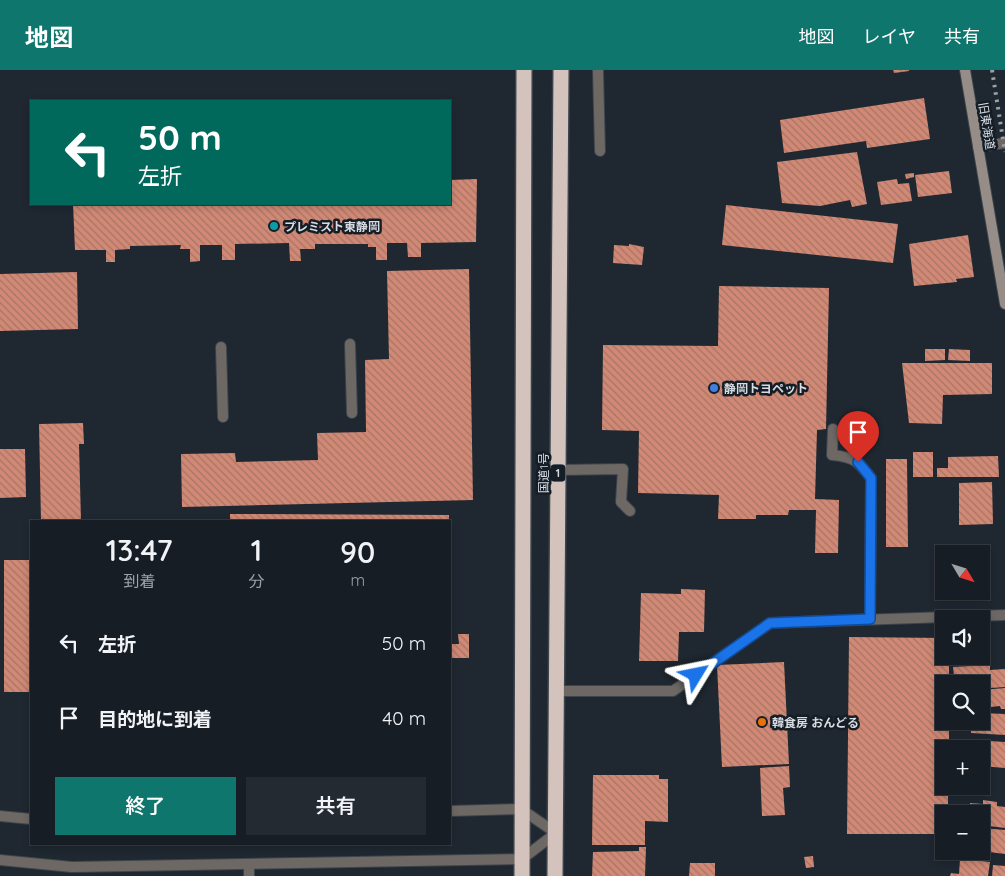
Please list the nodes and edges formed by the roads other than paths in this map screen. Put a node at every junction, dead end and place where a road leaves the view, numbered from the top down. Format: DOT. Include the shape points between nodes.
graph roads {
  1 [pos="524,70"];
  2 [pos="561,70"];
  3 [pos="598,70"];
  4 [pos="965,70"];
  5 [pos="1005,143"];
  6 [pos="978,147"];
  7 [pos="600,151"];
  8 [pos="1005,304"];
  9 [pos="350,344"];
  10 [pos="221,347"];
  11 [pos="352,413"];
  12 [pos="223,417"];
  13 [pos="833,429"];
  14 [pos="558,470"];
  15 [pos="630,511"];
  16 [pos="1005,614"];
  17 [pos="870,619"];
  18 [pos="556,691"];
  19 [pos="521,809"];
  20 [pos="451,810"];
  21 [pos="0,816"];
  22 [pos="30,819"];
  23 [pos="556,833"];
  24 [pos="522,859"];
  25 [pos="0,860"];
  26 [pos="249,865"];
  27 [pos="249,876"];
  28 [pos="522,876"];
  29 [pos="555,876"];
  1 -- 19 [label="highway, 国道1号"];
  2 -- 14 [label="highway, 国道1号 / 1"];
  3 -- 7 [label="street"];
  4 -- 6 [label="street, 旧東海道"];
  5 -- 6 [label="street"];
  6 -- 8 [label="street, 旧東海道"];
  9 -- 11 [label="street"];
  10 -- 12 [label="street"];
  13 -- 17 [label="street" via="832,455 847,456 858,462 871,478"];
  14 -- 15 [label="street" via="623,469 622,502"];
  14 -- 18 [label="highway, 国道1号 / 1"];
  16 -- 17 [label="street"];
  17 -- 18 [label="street" via="770,623 673,691"];
  18 -- 23 [label="highway, 国道1号 / 1"];
  19 -- 20 [label="street"];
  19 -- 23 [label="street"];
  19 -- 24 [label="highway, 国道1号"];
  21 -- 22 [label="street"];
  23 -- 24 [label="street"];
  23 -- 29 [label="highway, 国道1号 / 1"];
  24 -- 26 [label="street"];
  24 -- 28 [label="highway, 国道1号"];
  25 -- 26 [label="street" via="72,867"];
  26 -- 27 [label="street"];
}
